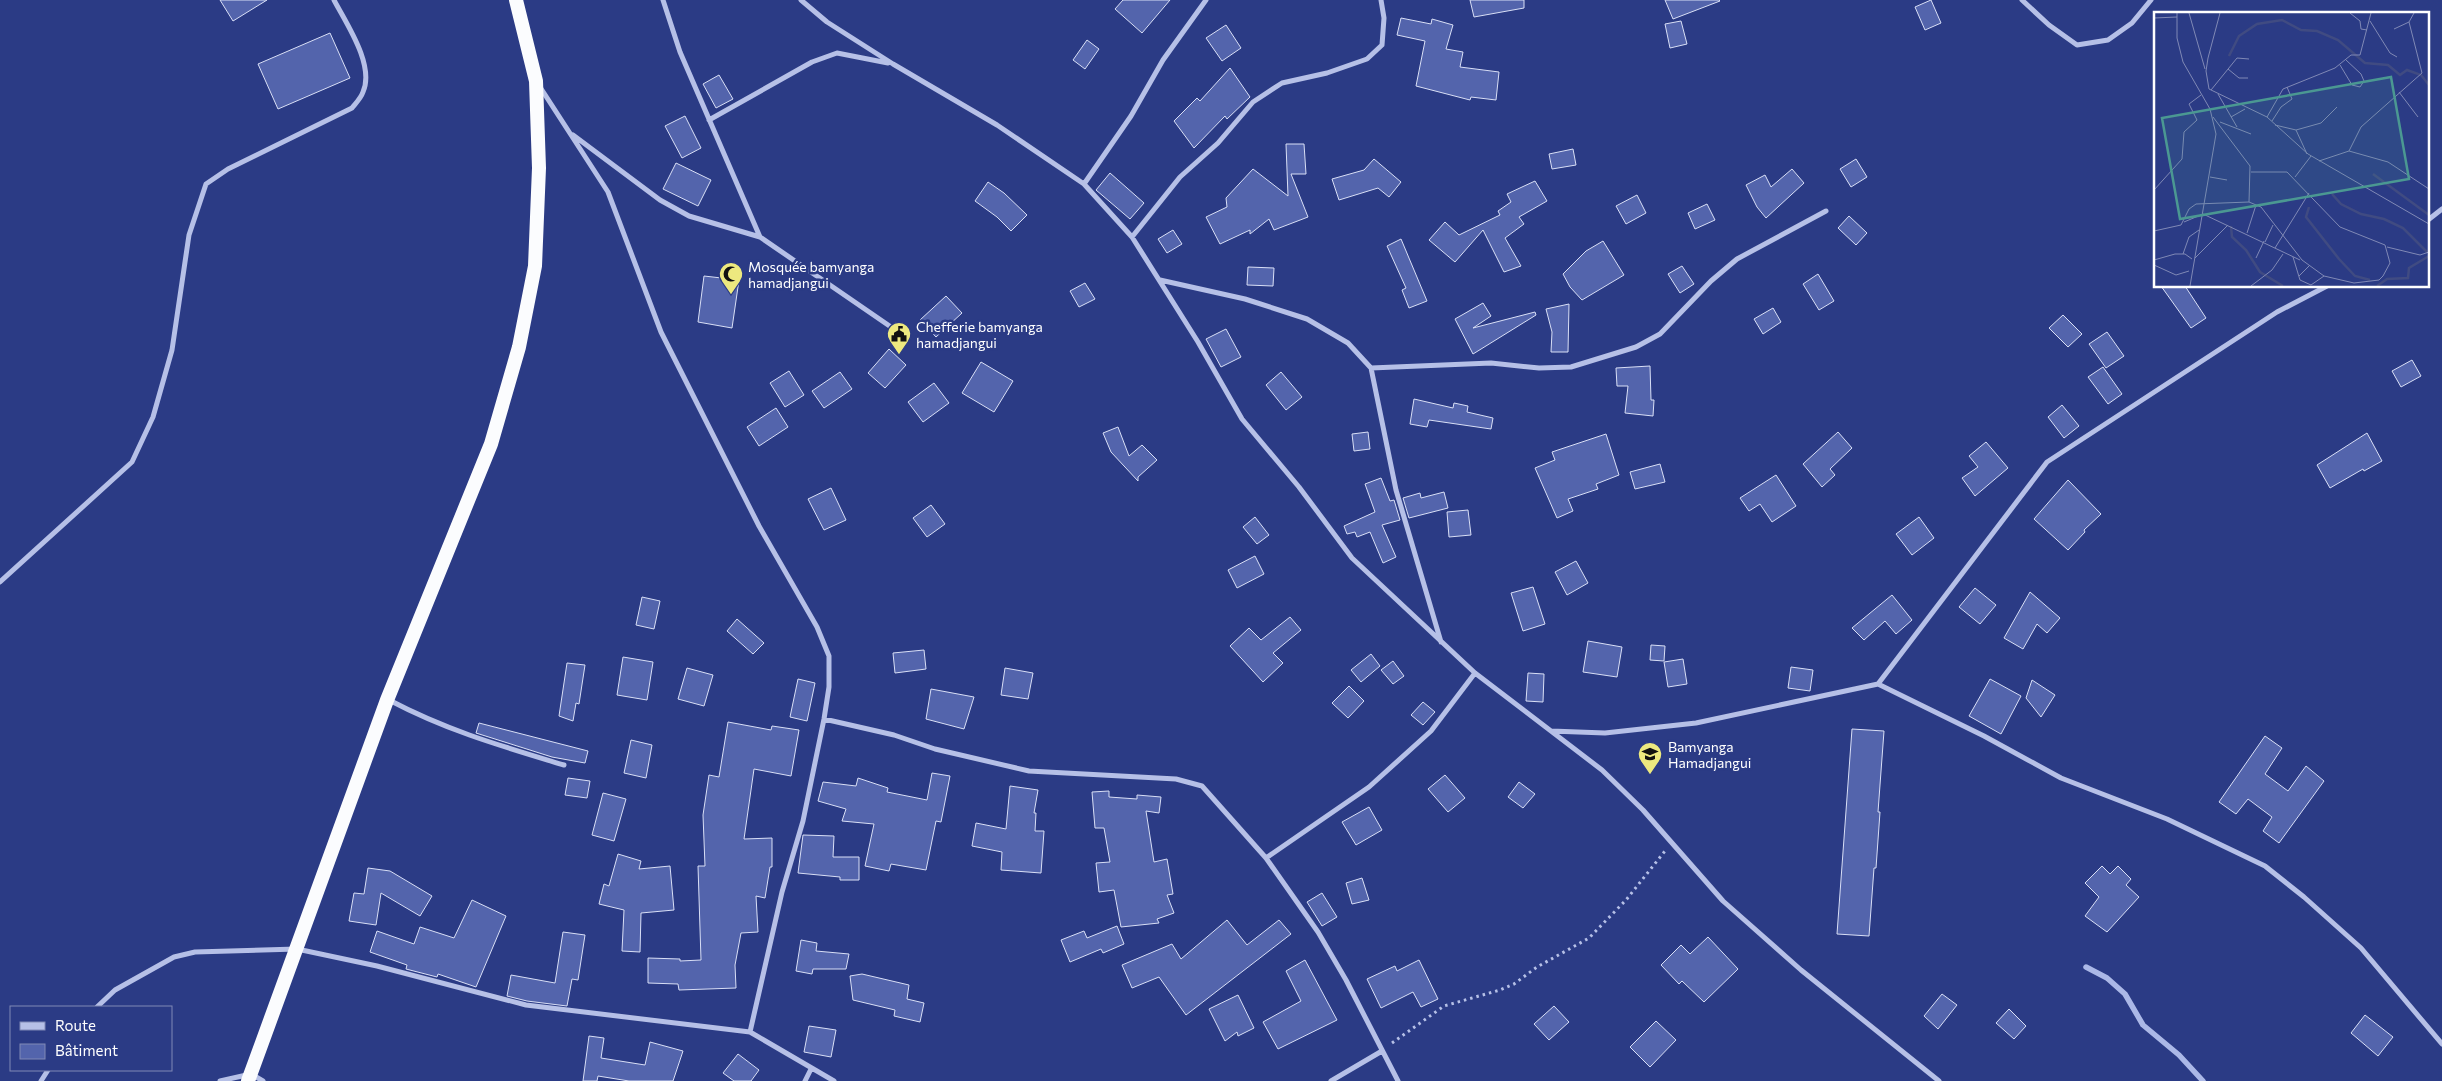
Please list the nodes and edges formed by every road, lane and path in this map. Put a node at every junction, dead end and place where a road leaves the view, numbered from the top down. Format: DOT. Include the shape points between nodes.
graph roads {
  1 [pos="334,0"];
  2 [pos="516,0"];
  3 [pos="662,0"];
  4 [pos="801,0"];
  5 [pos="1206,0"];
  6 [pos="1381,0"];
  7 [pos="2022,0"];
  8 [pos="2151,0"];
  9 [pos="893,64"];
  10 [pos="536,81"];
  11 [pos="709,120"];
  12 [pos="571,134"];
  13 [pos="1084,184"];
  14 [pos="2442,209"];
  15 [pos="1826,211"];
  16 [pos="2430,218"];
  17 [pos="760,237"];
  18 [pos="1132,237"];
  19 [pos="1160,280"];
  20 [pos="2323,288"];
  21 [pos="891,327"];
  22 [pos="1371,368"];
  23 [pos="0,582"];
  24 [pos="1442,643"];
  25 [pos="1475,673"];
  26 [pos="1878,684"];
  27 [pos="388,700"];
  28 [pos="824,719"];
  29 [pos="1551,731"];
  30 [pos="564,765"];
  31 [pos="1671,843"];
  32 [pos="1266,858"];
  33 [pos="296,949"];
  34 [pos="98,1006"];
  35 [pos="750,1032"];
  36 [pos="2442,1044"];
  37 [pos="1382,1051"];
  38 [pos="811,1069"];
  39 [pos="254,1079"];
  40 [pos="220,1081"];
  41 [pos="805,1081"];
  42 [pos="834,1081"];
  43 [pos="1331,1081"];
  44 [pos="1398,1081"];
  45 [pos="1939,1081"];
  1 -- 23 [label="street" via="359,45 365,69 364,91 352,108 228,168 206,184 188,235 172,350 153,417 132,462"];
  2 -- 10 [label="highway"];
  3 -- 11 [label="street"];
  4 -- 9 [label="street" via="828,22"];
  5 -- 13 [label="street" via="1162,60 1131,116"];
  6 -- 18 [label="street" via="1384,18 1382,44 1367,59 1327,74 1282,82 1253,102 1218,143 1180,177"];
  7 -- 8 [label="street" via="2049,25 2077,44 2108,40 2132,23"];
  9 -- 11 [label="street" via="838,53 812,62"];
  9 -- 13 [label="street" via="997,125"];
  10 -- 12 [label="street"];
  10 -- 27 [label="highway" via="539,168 535,266 519,347 491,444"];
  11 -- 17 [label="street"];
  12 -- 17 [label="street" via="660,200 689,216"];
  12 -- 28 [label="street" via="608,192 661,332 708,428 817,627 829,656"];
  13 -- 18 [label="street"];
  14 -- 16 [label="street"];
  15 -- 22 [label="street" via="1737,259 1660,334 1636,347 1571,367 1539,368 1490,363"];
  17 -- 21 [label="street"];
  18 -- 19 [label="street"];
  19 -- 22 [label="street" via="1245,299 1307,320 1348,343"];
  19 -- 24 [label="street" via="1242,419 1352,558"];
  20 -- 26 [label="street" via="2277,312 2047,462"];
  22 -- 24 [label="street" via="1396,490"];
  24 -- 25 [label="street"];
  25 -- 29 [label="street"];
  25 -- 32 [label="street" via="1431,732 1369,787"];
  26 -- 29 [label="street" via="1696,723 1606,733"];
  26 -- 36 [label="street" via="2062,778 2167,819 2265,866 2361,948"];
  27 -- 30 [label="street" via="429,721 474,738"];
  27 -- 33 [label="highway"];
  28 -- 32 [label="street" via="894,735 935,750 1029,770 1176,779 1202,786"];
  28 -- 35 [label="street"];
  29 -- 31 [label="street" via="1602,770"];
  31 -- 37 [label="path" via="1626,900 1589,938 1514,984 1444,1006"];
  31 -- 45 [label="street" via="1730,907 1808,976"];
  32 -- 37 [label="street" via="1318,932"];
  33 -- 34 [label="street" via="195,952 174,957 115,990"];
  33 -- 35 [label="street" via="377,966 526,1005"];
  33 -- 39 [label="highway"];
  35 -- 38 [label="street"];
  37 -- 43 [label="street"];
  37 -- 44 [label="street"];
  38 -- 41 [label="street"];
  38 -- 42 [label="street"];
  39 -- 40 [label="street"];
}
